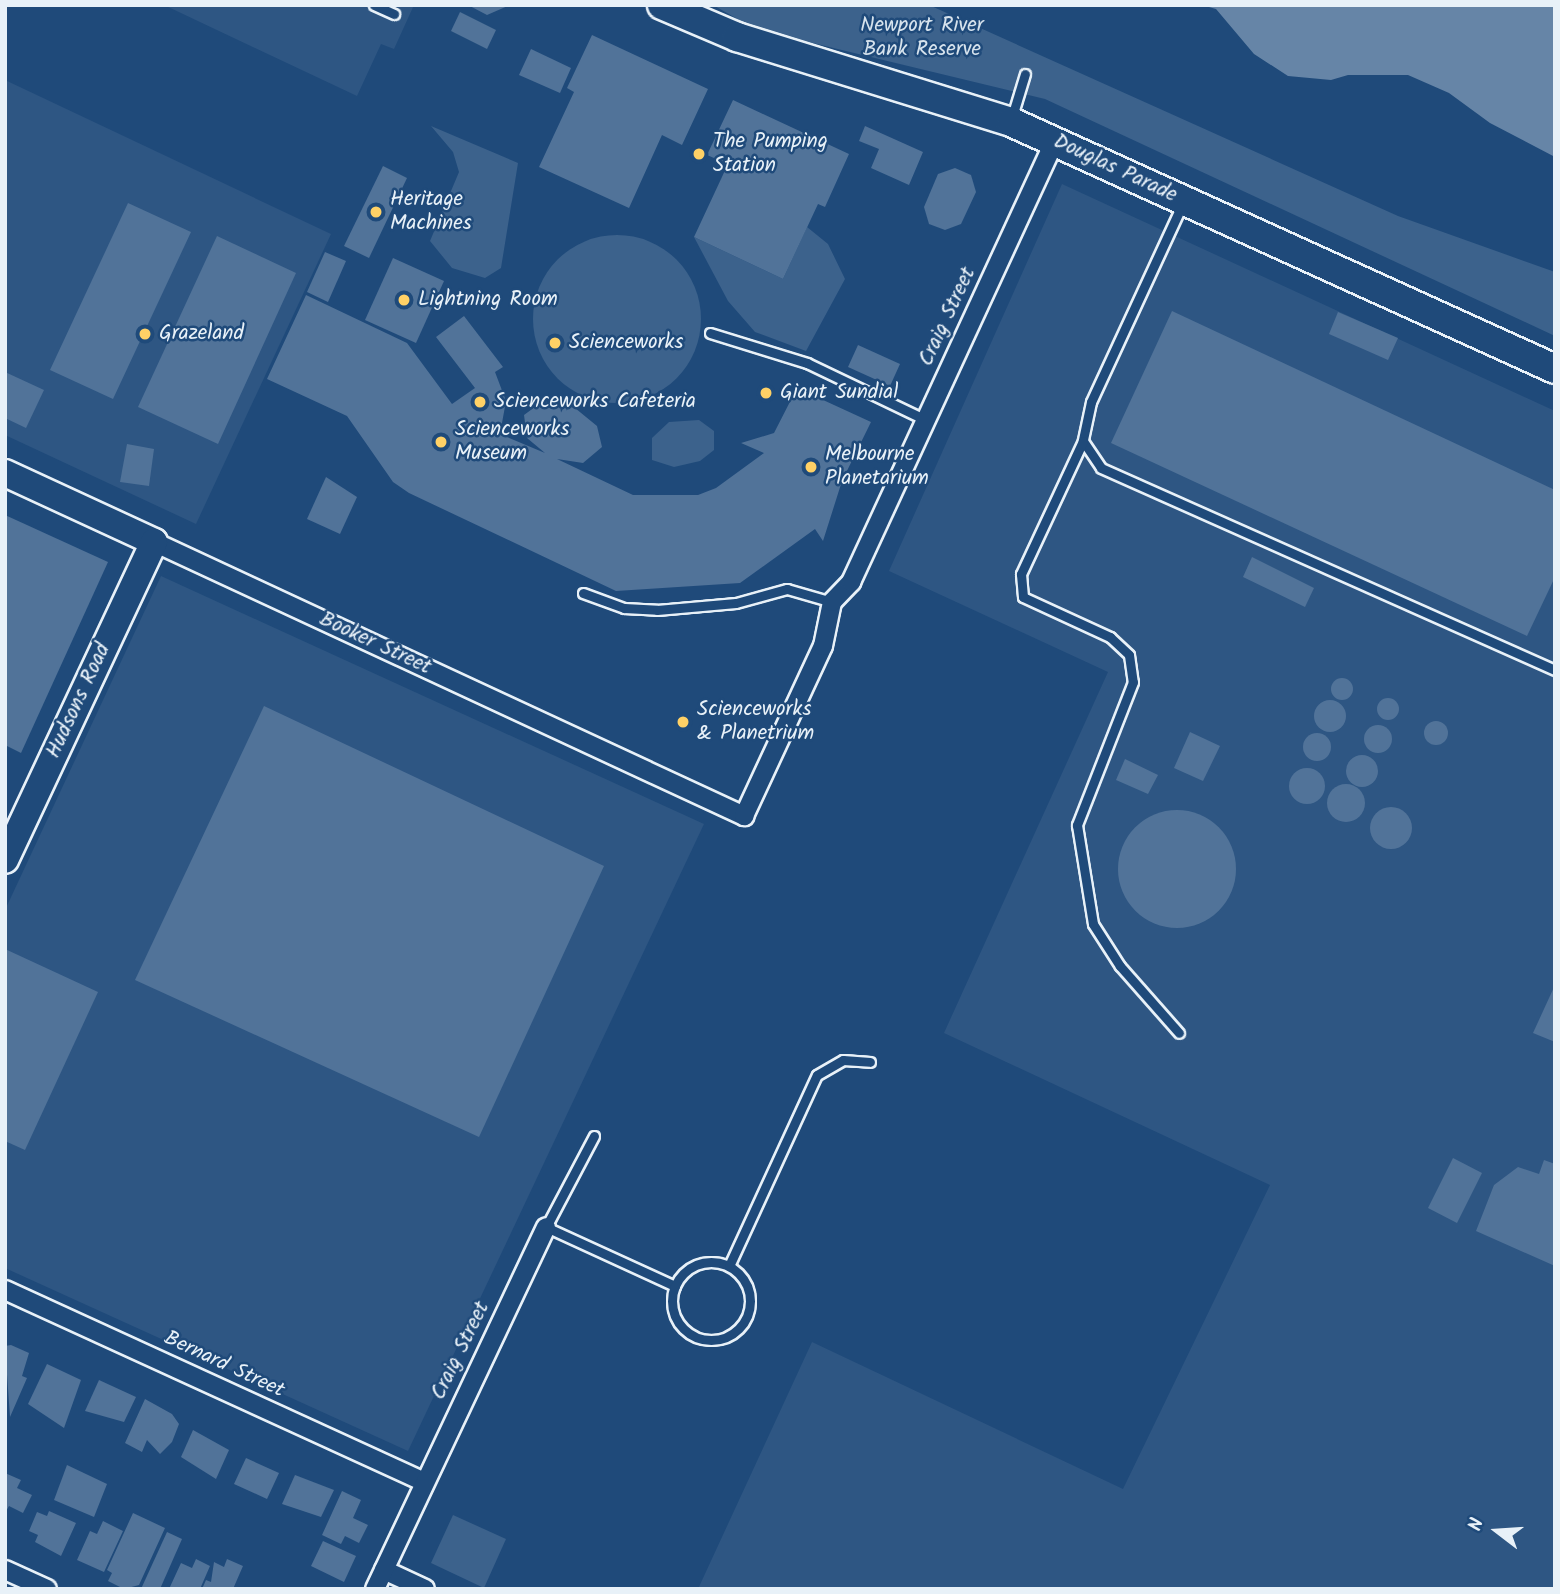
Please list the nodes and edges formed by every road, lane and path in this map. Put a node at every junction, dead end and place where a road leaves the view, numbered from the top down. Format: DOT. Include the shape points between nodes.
graph roads {
  1 [pos="374,5"];
  2 [pos="662,5"];
  3 [pos="394,14"];
  4 [pos="1025,74"];
  5 [pos="1011,122"];
  6 [pos="1055,140"];
  7 [pos="1184,200"];
  8 [pos="709,334"];
  9 [pos="1555,369"];
  10 [pos="922,418"];
  11 [pos="1083,441"];
  12 [pos="5,473"];
  13 [pos="154,542"];
  14 [pos="583,593"];
  15 [pos="832,602"];
  16 [pos="1555,670"];
  17 [pos="744,816"];
  18 [pos="5,860"];
  19 [pos="1179,1033"];
  20 [pos="870,1062"];
  21 [pos="594,1136"];
  22 [pos="546,1227"];
  23 [pos="729,1266"];
  24 [pos="675,1286"];
  25 [pos="5,1290"];
  26 [pos="424,1482"];
  27 [pos="5,1570"];
  28 [pos="384,1570"];
  29 [pos="47,1589"];
  30 [pos="375,1589"];
  31 [pos="425,1589"];
  1 -- 3 [label="lane"];
  2 -- 5 [label="main road, Douglas Parade" via="737,37"];
  4 -- 5 [label="lane"];
  5 -- 6 [label="main road, Douglas Parade"];
  6 -- 7 [label="main road, Douglas Parade"];
  6 -- 10 [label="street, Craig Street"];
  7 -- 9 [label="main road, Douglas Parade"];
  7 -- 11 [label="lane" via="1091,402"];
  8 -- 10 [label="lane" via="807,363"];
  10 -- 15 [label="street, Craig Street" via="851,582"];
  11 -- 16 [label="lane" via="1101,468"];
  11 -- 19 [label="lane" via="1021,574 1023,597 1110,638 1129,655 1133,682 1077,825 1093,924 1121,966"];
  12 -- 13 [label="street, Booker Street"];
  13 -- 17 [label="street, Booker Street"];
  13 -- 18 [label="street, Hudsons Road"];
  14 -- 15 [label="lane" via="624,608 657,610 736,603 787,589"];
  15 -- 17 [label="street, Craig Street" via="823,646"];
  20 -- 23 [label="lane" via="843,1059 817,1075"];
  21 -- 22 [label="lane, Craig Street"];
  22 -- 24 [label="lane"];
  22 -- 26 [label="street, Craig Street"];
  23 -- 24 [label="lane" via="692,1267"];
  23 -- 24 [label="lane" via="746,1284 749,1310 724,1338 699,1339 679,1323 672,1299"];
  25 -- 26 [label="street, Bernard Street"];
  26 -- 28 [label="street, Craig Street"];
  27 -- 29 [label="street"];
  28 -- 30 [label="street, Craig Street"];
  28 -- 31 [label="street"];
}
